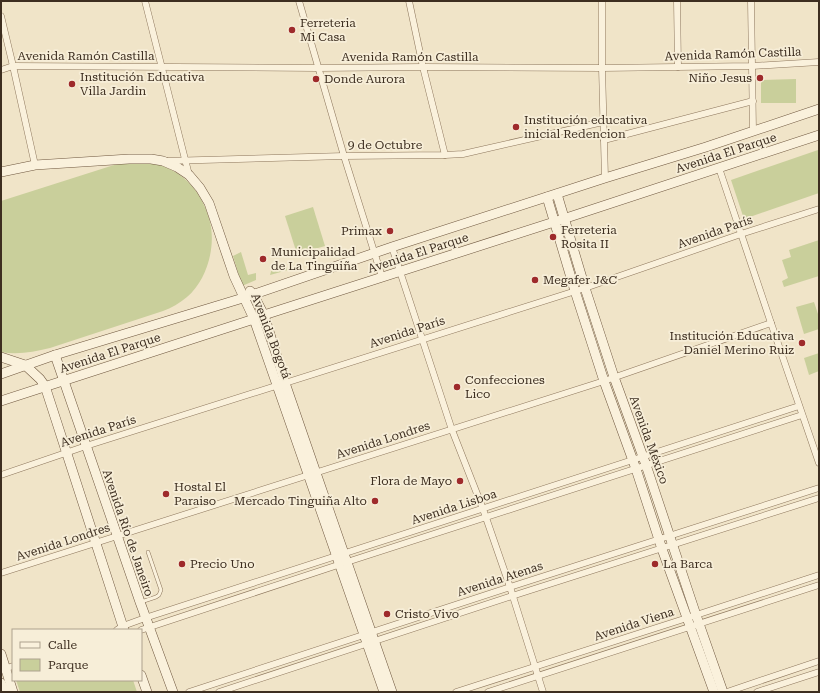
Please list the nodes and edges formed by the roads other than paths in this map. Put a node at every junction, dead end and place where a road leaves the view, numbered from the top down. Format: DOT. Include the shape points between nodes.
graph roads {
  1 [pos="145,1"];
  2 [pos="299,1"];
  3 [pos="409,1"];
  4 [pos="602,1"];
  5 [pos="677,1"];
  6 [pos="751,1"];
  7 [pos="1,16"];
  8 [pos="819,62"];
  9 [pos="13,66"];
  10 [pos="752,66"];
  11 [pos="161,67"];
  12 [pos="423,67"];
  13 [pos="678,67"];
  14 [pos="318,68"];
  15 [pos="602,68"];
  16 [pos="1,70"];
  17 [pos="753,101"];
  18 [pos="819,109"];
  19 [pos="603,122"];
  20 [pos="753,131"];
  21 [pos="819,135"];
  22 [pos="604,140"];
  23 [pos="344,156"];
  24 [pos="445,156"];
  25 [pos="185,160"];
  26 [pos="163,161"];
  27 [pos="35,165"];
  28 [pos="719,168"];
  29 [pos="1,172"];
  30 [pos="189,175"];
  31 [pos="605,178"];
  32 [pos="557,194"];
  33 [pos="547,197"];
  34 [pos="819,209"];
  35 [pos="564,218"];
  36 [pos="554,222"];
  37 [pos="741,234"];
  38 [pos="392,247"];
  39 [pos="374,253"];
  40 [pos="400,272"];
  41 [pos="382,277"];
  42 [pos="238,285"];
  43 [pos="585,288"];
  44 [pos="575,291"];
  45 [pos="254,294"];
  46 [pos="243,298"];
  47 [pos="265,318"];
  48 [pos="254,319"];
  49 [pos="771,323"];
  50 [pos="422,339"];
  51 [pos="55,355"];
  52 [pos="1,357"];
  53 [pos="42,359"];
  54 [pos="1,365"];
  55 [pos="25,365"];
  56 [pos="1,370"];
  57 [pos="1,374"];
  58 [pos="614,378"];
  59 [pos="64,380"];
  60 [pos="604,381"];
  61 [pos="43,382"];
  62 [pos="281,384"];
  63 [pos="1,401"];
  64 [pos="799,406"];
  65 [pos="802,415"];
  66 [pos="452,430"];
  67 [pos="86,446"];
  68 [pos="67,453"];
  69 [pos="644,461"];
  70 [pos="819,463"];
  71 [pos="634,465"];
  72 [pos="312,475"];
  73 [pos="1,476"];
  74 [pos="819,488"];
  75 [pos="819,498"];
  76 [pos="483,509"];
  77 [pos="486,517"];
  78 [pos="117,537"];
  79 [pos="672,540"];
  80 [pos="96,543"];
  81 [pos="661,544"];
  82 [pos="148,552"];
  83 [pos="342,559"];
  84 [pos="1,573"];
  85 [pos="819,574"];
  86 [pos="819,585"];
  87 [pos="510,587"];
  88 [pos="512,596"];
  89 [pos="140,602"];
  90 [pos="145,618"];
  91 [pos="693,621"];
  92 [pos="121,629"];
  93 [pos="145,629"];
  94 [pos="369,638"];
  95 [pos="1,654"];
  96 [pos="819,661"];
  97 [pos="535,667"];
  98 [pos="7,668"];
  99 [pos="819,672"];
  100 [pos="538,676"];
  101 [pos="142,678"];
  102 [pos="1,683"];
  103 [pos="5,692"];
  104 [pos="13,692"];
  105 [pos="147,692"];
  106 [pos="173,692"];
  107 [pos="189,692"];
  108 [pos="219,692"];
  109 [pos="384,692"];
  110 [pos="392,692"];
  111 [pos="456,692"];
  112 [pos="488,692"];
  113 [pos="543,692"];
  114 [pos="714,692"];
  115 [pos="723,692"];
  116 [pos="727,692"];
  117 [pos="757,692"];
  1 -- 11 [label="street"];
  2 -- 14 [label="street"];
  3 -- 12 [label="street"];
  4 -- 15 [label="street"];
  5 -- 13 [label="street"];
  6 -- 10 [label="street"];
  7 -- 9 [label="street"];
  8 -- 10 [label="street, Avenida Ramón Castilla"];
  9 -- 11 [label="street, Avenida Ramón Castilla"];
  9 -- 16 [label="street, Avenida Ramón Castilla"];
  9 -- 27 [label="street"];
  10 -- 13 [label="street, Avenida Ramón Castilla"];
  10 -- 17 [label="street"];
  11 -- 14 [label="street, Avenida Ramón Castilla"];
  11 -- 25 [label="street"];
  12 -- 14 [label="street, Avenida Ramón Castilla"];
  12 -- 15 [label="street, Avenida Ramón Castilla"];
  12 -- 24 [label="street"];
  13 -- 15 [label="street, Avenida Ramón Castilla"];
  14 -- 23 [label="street"];
  15 -- 19 [label="street"];
  17 -- 20 [label="street"];
  17 -- 22 [label="street"];
  18 -- 20 [label="street, Avenida El Parque"];
  19 -- 22 [label="street"];
  19 -- 24 [label="street, 9 de Octubre"];
  20 -- 31 [label="street, Avenida El Parque"];
  21 -- 28 [label="street, Avenida El Parque"];
  22 -- 31 [label="street"];
  23 -- 24 [label="street, 9 de Octubre"];
  23 -- 25 [label="street, 9 de Octubre"];
  23 -- 39 [label="street"];
  25 -- 26 [label="street, 9 de Octubre"];
  25 -- 30 [label="street"];
  26 -- 27 [label="street, Avenida Bogotá" via="129,159"];
  26 -- 30 [label="street, Avenida Bogotá"];
  27 -- 29 [label="street, Avenida Bogotá"];
  28 -- 35 [label="street, Avenida El Parque"];
  28 -- 37 [label="street"];
  30 -- 42 [label="street, Avenida Bogotá" via="209,203"];
  31 -- 32 [label="street, Avenida El Parque"];
  32 -- 33 [label="street, Avenida El Parque"];
  32 -- 35 [label="street, Avenida México"];
  33 -- 36 [label="street, Avenida México"];
  33 -- 38 [label="street, Avenida El Parque"];
  34 -- 37 [label="street, Avenida París"];
  35 -- 36 [label="street, Avenida El Parque"];
  35 -- 43 [label="street, Avenida México"];
  36 -- 40 [label="street, Avenida El Parque"];
  36 -- 44 [label="street, Avenida México"];
  37 -- 43 [label="street, Avenida París"];
  37 -- 49 [label="street"];
  38 -- 39 [label="street, Avenida El Parque"];
  38 -- 40 [label="street"];
  39 -- 41 [label="street"];
  39 -- 45 [label="street, Avenida El Parque"];
  40 -- 41 [label="street, Avenida El Parque"];
  40 -- 50 [label="street"];
  41 -- 47 [label="street, Avenida El Parque"];
  42 -- 45 [label="street"];
  42 -- 46 [label="street, Avenida Bogotá"];
  43 -- 44 [label="street, Avenida París"];
  43 -- 58 [label="street, Avenida México"];
  44 -- 50 [label="street, Avenida París"];
  44 -- 60 [label="street, Avenida México"];
  45 -- 46 [label="street, Avenida El Parque"];
  45 -- 47 [label="street, Avenida Bogotá"];
  46 -- 48 [label="street, Avenida Bogotá"];
  46 -- 51 [label="street, Avenida El Parque"];
  47 -- 48 [label="street, Avenida El Parque"];
  47 -- 62 [label="street, Avenida Bogotá"];
  48 -- 59 [label="street, Avenida El Parque"];
  48 -- 62 [label="street, Avenida Bogotá"];
  49 -- 58 [label="street, Avenida Londres"];
  49 -- 64 [label="street"];
  50 -- 62 [label="street, Avenida París"];
  50 -- 66 [label="street"];
  51 -- 53 [label="street, Avenida El Parque"];
  51 -- 59 [label="street, Avenida Río de Janeiro"];
  52 -- 55 [label="street"];
  53 -- 55 [label="street, Avenida El Parque"];
  53 -- 61 [label="street" via="40,370"];
  54 -- 56 [label="street"];
  55 -- 57 [label="street, Avenida El Parque"];
  55 -- 61 [label="street"];
  58 -- 60 [label="street, Avenida Londres"];
  58 -- 69 [label="street, Avenida México"];
  59 -- 61 [label="street, Avenida El Parque"];
  59 -- 67 [label="street, Avenida Río de Janeiro"];
  60 -- 66 [label="street, Avenida Londres"];
  60 -- 71 [label="street, Avenida México"];
  61 -- 63 [label="street, Avenida El Parque"];
  61 -- 68 [label="street"];
  62 -- 67 [label="street, Avenida París"];
  62 -- 72 [label="street, Avenida Bogotá"];
  64 -- 65 [label="street"];
  64 -- 69 [label="street, Avenida Lisboa"];
  65 -- 69 [label="street, Avenida Lisboa"];
  65 -- 70 [label="street"];
  66 -- 72 [label="street, Avenida Londres"];
  66 -- 76 [label="street"];
  67 -- 68 [label="street, Avenida París"];
  67 -- 78 [label="street, Avenida Río de Janeiro"];
  68 -- 73 [label="street, Avenida París"];
  68 -- 80 [label="street"];
  69 -- 71 [label="street, Avenida Lisboa"];
  69 -- 71 [label="street, Avenida Lisboa"];
  69 -- 79 [label="street, Avenida México"];
  71 -- 76 [label="street, Avenida Lisboa"];
  71 -- 77 [label="street, Avenida Lisboa"];
  71 -- 81 [label="street, Avenida México"];
  72 -- 78 [label="street, Avenida Londres"];
  72 -- 83 [label="street, Avenida Bogotá"];
  74 -- 79 [label="street, Avenida Atenas"];
  75 -- 79 [label="street, Avenida Atenas"];
  76 -- 77 [label="street"];
  76 -- 83 [label="street, Avenida Lisboa"];
  77 -- 83 [label="street, Avenida Lisboa"];
  77 -- 87 [label="street"];
  78 -- 80 [label="street, Avenida Londres"];
  78 -- 89 [label="street, Avenida Río de Janeiro"];
  79 -- 81 [label="street, Avenida Atenas"];
  79 -- 81 [label="street, Avenida Atenas"];
  79 -- 91 [label="street, Avenida México"];
  80 -- 84 [label="street, Avenida Londres"];
  80 -- 92 [label="street"];
  81 -- 87 [label="street, Avenida Atenas"];
  81 -- 88 [label="street, Avenida Atenas"];
  81 -- 91 [label="street, Avenida México"];
  82 -- 89 [label="lane" via="161,590 156,597"];
  83 -- 90 [label="street, Avenida Lisboa"];
  83 -- 93 [label="street, Avenida Lisboa"];
  83 -- 94 [label="street, Avenida Bogotá"];
  85 -- 91 [label="street, Avenida Viena"];
  86 -- 91 [label="street, Avenida Viena"];
  87 -- 88 [label="street"];
  87 -- 94 [label="street, Avenida Atenas"];
  88 -- 94 [label="street, Avenida Atenas"];
  88 -- 97 [label="street"];
  89 -- 90 [label="street, Avenida Río de Janeiro"];
  90 -- 92 [label="street, Avenida Lisboa"];
  90 -- 93 [label="street, Avenida Río de Janeiro"];
  91 -- 97 [label="street, Avenida Viena"];
  91 -- 100 [label="street, Avenida Viena"];
  91 -- 114 [label="street, Avenida México"];
  91 -- 115 [label="street, Avenida México"];
  93 -- 106 [label="street, Avenida Río de Janeiro"];
  94 -- 107 [label="street, Avenida Atenas"];
  94 -- 108 [label="street, Avenida Atenas"];
  94 -- 109 [label="street, Avenida Bogotá"];
  94 -- 110 [label="street, Avenida Bogotá"];
  95 -- 98 [label="street"];
  96 -- 116 [label="street"];
  97 -- 100 [label="street"];
  97 -- 111 [label="street, Avenida Viena"];
  98 -- 104 [label="street"];
  99 -- 117 [label="street"];
  100 -- 112 [label="street, Avenida Viena"];
  100 -- 113 [label="street"];
  101 -- 105 [label="street"];
  102 -- 103 [label="street"];
}
